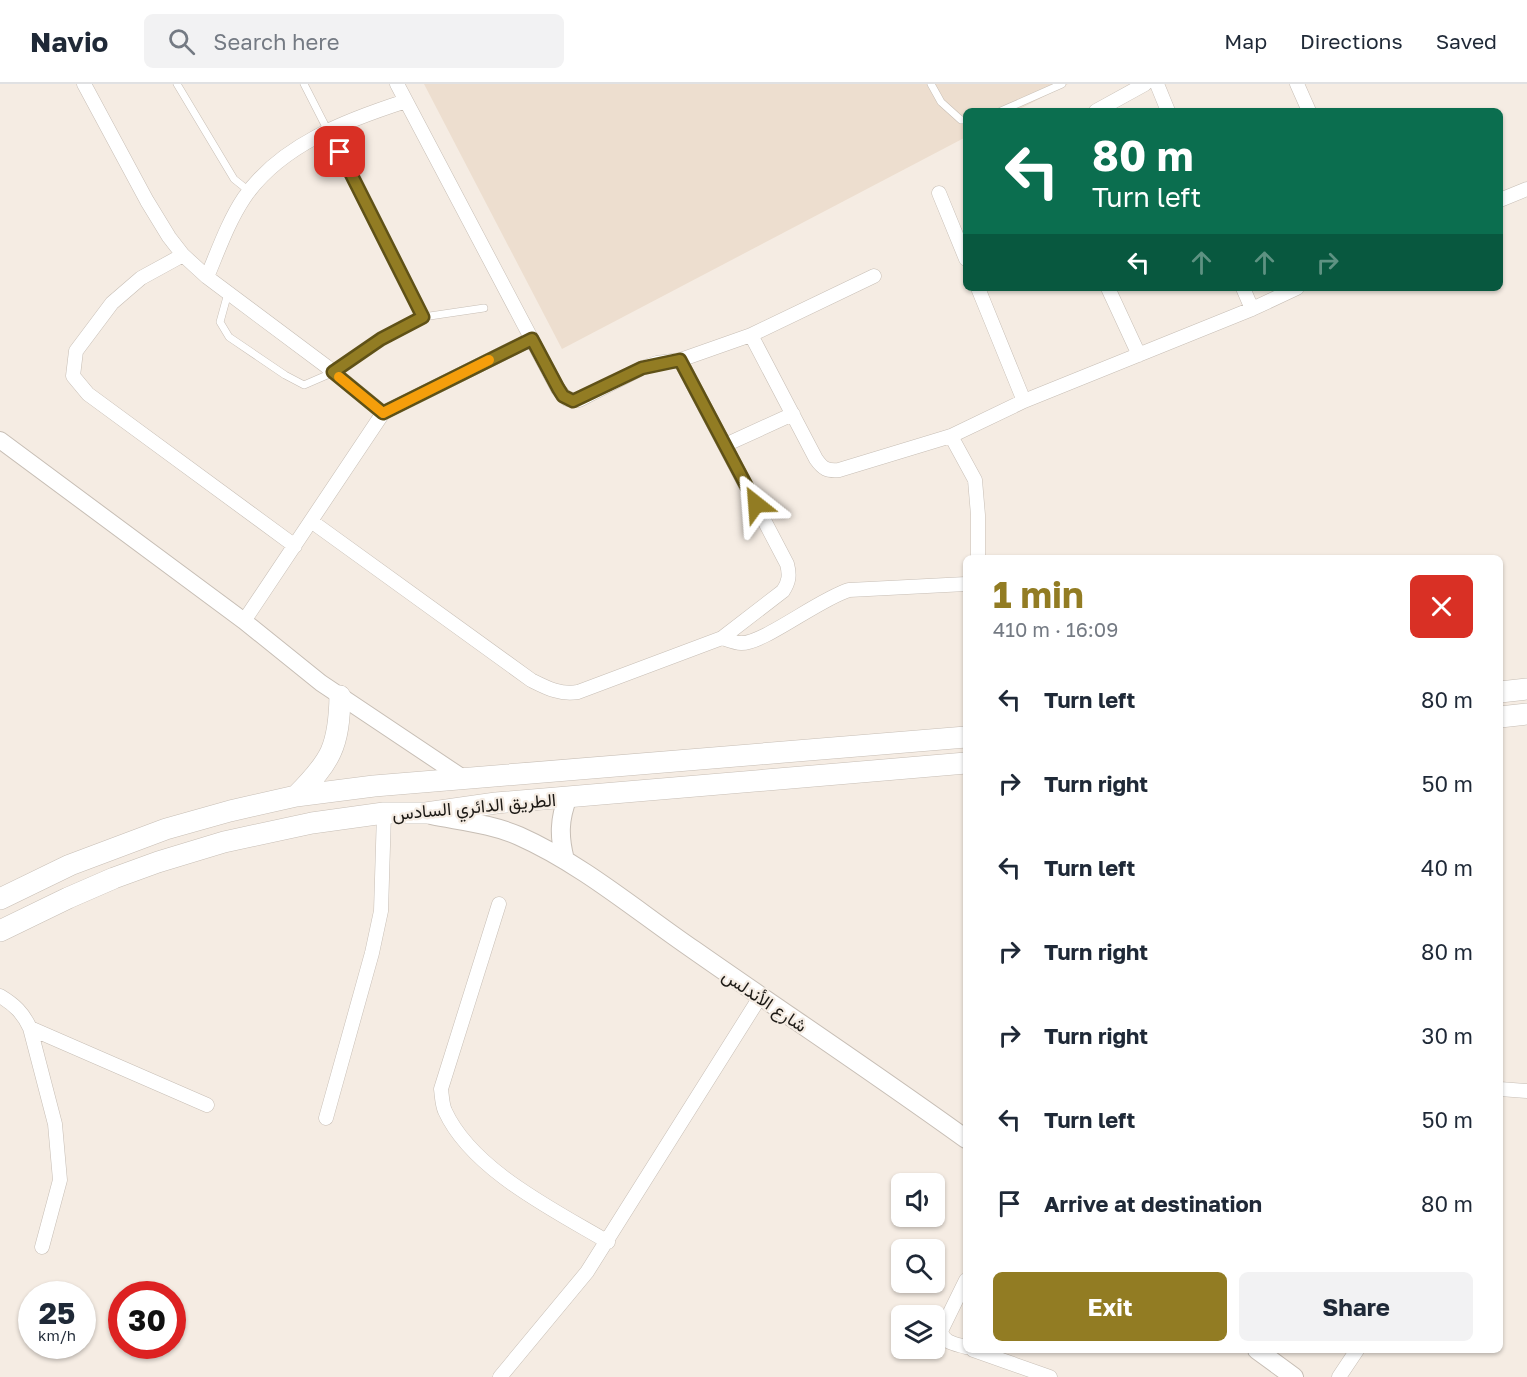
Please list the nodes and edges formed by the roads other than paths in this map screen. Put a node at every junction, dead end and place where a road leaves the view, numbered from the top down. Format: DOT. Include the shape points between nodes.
graph roads {
  1 [pos="84,84"];
  2 [pos="177,84"];
  3 [pos="304,84"];
  4 [pos="397,84"];
  5 [pos="931,84"];
  6 [pos="1062,84"];
  7 [pos="1145,84"];
  8 [pos="1157,84"];
  9 [pos="1297,84"];
  10 [pos="406,101"];
  11 [pos="1007,108"];
  12 [pos="1101,108"];
  13 [pos="1167,108"];
  14 [pos="1308,108"];
  15 [pos="963,120"];
  16 [pos="330,131"];
  17 [pos="1527,189"];
  18 [pos="249,191"];
  19 [pos="939,193"];
  20 [pos="1503,199"];
  21 [pos="963,252"];
  22 [pos="183,255"];
  23 [pos="874,276"];
  24 [pos="207,277"];
  25 [pos="979,291"];
  26 [pos="1109,291"];
  27 [pos="1244,291"];
  28 [pos="1291,291"];
  29 [pos="228,293"];
  30 [pos="484,308"];
  31 [pos="1252,309"];
  32 [pos="423,317"];
  33 [pos="751,335"];
  34 [pos="532,339"];
  35 [pos="1139,355"];
  36 [pos="680,360"];
  37 [pos="333,372"];
  38 [pos="1024,401"];
  39 [pos="383,413"];
  40 [pos="793,414"];
  41 [pos="951,436"];
  42 [pos="0,440"];
  43 [pos="725,445"];
  44 [pos="311,521"];
  45 [pos="294,546"];
  46 [pos="978,555"];
  47 [pos="963,584"];
  48 [pos="244,621"];
  49 [pos="722,638"];
  50 [pos="1527,689"];
  51 [pos="1503,692"];
  52 [pos="340,696"];
  53 [pos="1527,714"];
  54 [pos="1503,717"];
  55 [pos="963,737"];
  56 [pos="963,763"];
  57 [pos="463,778"];
  58 [pos="296,796"];
  59 [pos="568,797"];
  60 [pos="384,813"];
  61 [pos="426,813"];
  62 [pos="565,860"];
  63 [pos="0,899"];
  64 [pos="499,904"];
  65 [pos="0,931"];
  66 [pos="0,996"];
  67 [pos="760,997"];
  68 [pos="30,1028"];
  69 [pos="1503,1089"];
  70 [pos="1527,1092"];
  71 [pos="207,1105"];
  72 [pos="326,1118"];
  73 [pos="963,1137"];
  74 [pos="608,1242"];
  75 [pos="42,1247"];
  76 [pos="963,1286"];
  77 [pos="963,1346"];
  78 [pos="982,1353"];
  79 [pos="1261,1353"];
  80 [pos="1355,1353"];
  81 [pos="500,1377"];
  82 [pos="1050,1377"];
  83 [pos="1294,1377"];
  84 [pos="1339,1377"];
  1 -- 22 [label="street" via="147,201"];
  2 -- 18 [label="lane" via="234,179"];
  3 -- 16 [label="lane"];
  4 -- 10 [label="street"];
  5 -- 15 [label="lane" via="940,102"];
  6 -- 11 [label="lane"];
  7 -- 12 [label="street"];
  8 -- 13 [label="street"];
  9 -- 14 [label="street"];
  10 -- 16 [label="street"];
  10 -- 34 [label="street"];
  16 -- 18 [label="street" via="274,164"];
  16 -- 32 [label="lane"];
  17 -- 20 [label="street"];
  18 -- 24 [label="street"];
  19 -- 21 [label="street"];
  22 -- 24 [label="street"];
  22 -- 45 [label="street" via="141,278 112,303 76,351 73,376 88,394"];
  23 -- 33 [label="street"];
  24 -- 29 [label="street"];
  25 -- 38 [label="street"];
  26 -- 35 [label="street"];
  27 -- 31 [label="street"];
  28 -- 31 [label="street"];
  29 -- 37 [label="street"];
  29 -- 37 [label="lane" via="220,322 229,337 304,385"];
  30 -- 32 [label="lane"];
  31 -- 35 [label="street"];
  32 -- 37 [label="lane" via="381,339"];
  33 -- 36 [label="street"];
  33 -- 40 [label="street"];
  34 -- 36 [label="street" via="563,396 573,401 642,368"];
  34 -- 39 [label="street"];
  35 -- 38 [label="street"];
  36 -- 43 [label="street"];
  37 -- 39 [label="street"];
  38 -- 41 [label="street"];
  39 -- 44 [label="street"];
  40 -- 41 [label="street" via="816,459 829,471"];
  40 -- 43 [label="street"];
  41 -- 46 [label="street" via="975,480"];
  42 -- 48 [label="street"];
  43 -- 49 [label="street" via="790,573 783,591"];
  44 -- 45 [label="street"];
  44 -- 49 [label="street" via="531,680 556,692 578,692"];
  45 -- 48 [label="street"];
  47 -- 49 [label="street" via="849,590 759,638 740,643"];
  48 -- 52 [label="street"];
  50 -- 51 [label="highway"];
  52 -- 57 [label="street"];
  52 -- 58 [label="highway" via="338,734 331,754"];
  53 -- 54 [label="highway"];
  55 -- 57 [label="highway, الطريق الدائري السادس"];
  56 -- 59 [label="highway, الطريق الدائري السادس"];
  57 -- 58 [label="highway, الطريق الدائري السادس"];
  58 -- 63 [label="highway, الطريق الدائري السادس" via="166,829 70,865"];
  59 -- 61 [label="highway, الطريق الدائري السادس"];
  59 -- 62 [label="main road" via="560,830"];
  60 -- 61 [label="highway, الطريق الدائري السادس"];
  60 -- 65 [label="highway, الطريق الدائري السادس" via="312,823 224,842 114,878"];
  60 -- 72 [label="street" via="381,911"];
  61 -- 62 [label="main road, شارع الأندلس" via="518,836"];
  62 -- 67 [label="main road, شارع الأندلس"];
  64 -- 74 [label="street" via="441,1089 444,1109 459,1134 494,1170"];
  66 -- 68 [label="street" via="24,1014"];
  67 -- 73 [label="main road, شارع الأندلس"];
  67 -- 74 [label="street"];
  68 -- 71 [label="street"];
  68 -- 75 [label="street" via="55,1124 60,1180"];
  69 -- 70 [label="street"];
  74 -- 81 [label="street"];
  76 -- 77 [label="street" via="941,1331 946,1340"];
  78 -- 82 [label="street"];
  79 -- 83 [label="main road"];
  80 -- 84 [label="street"];
}
